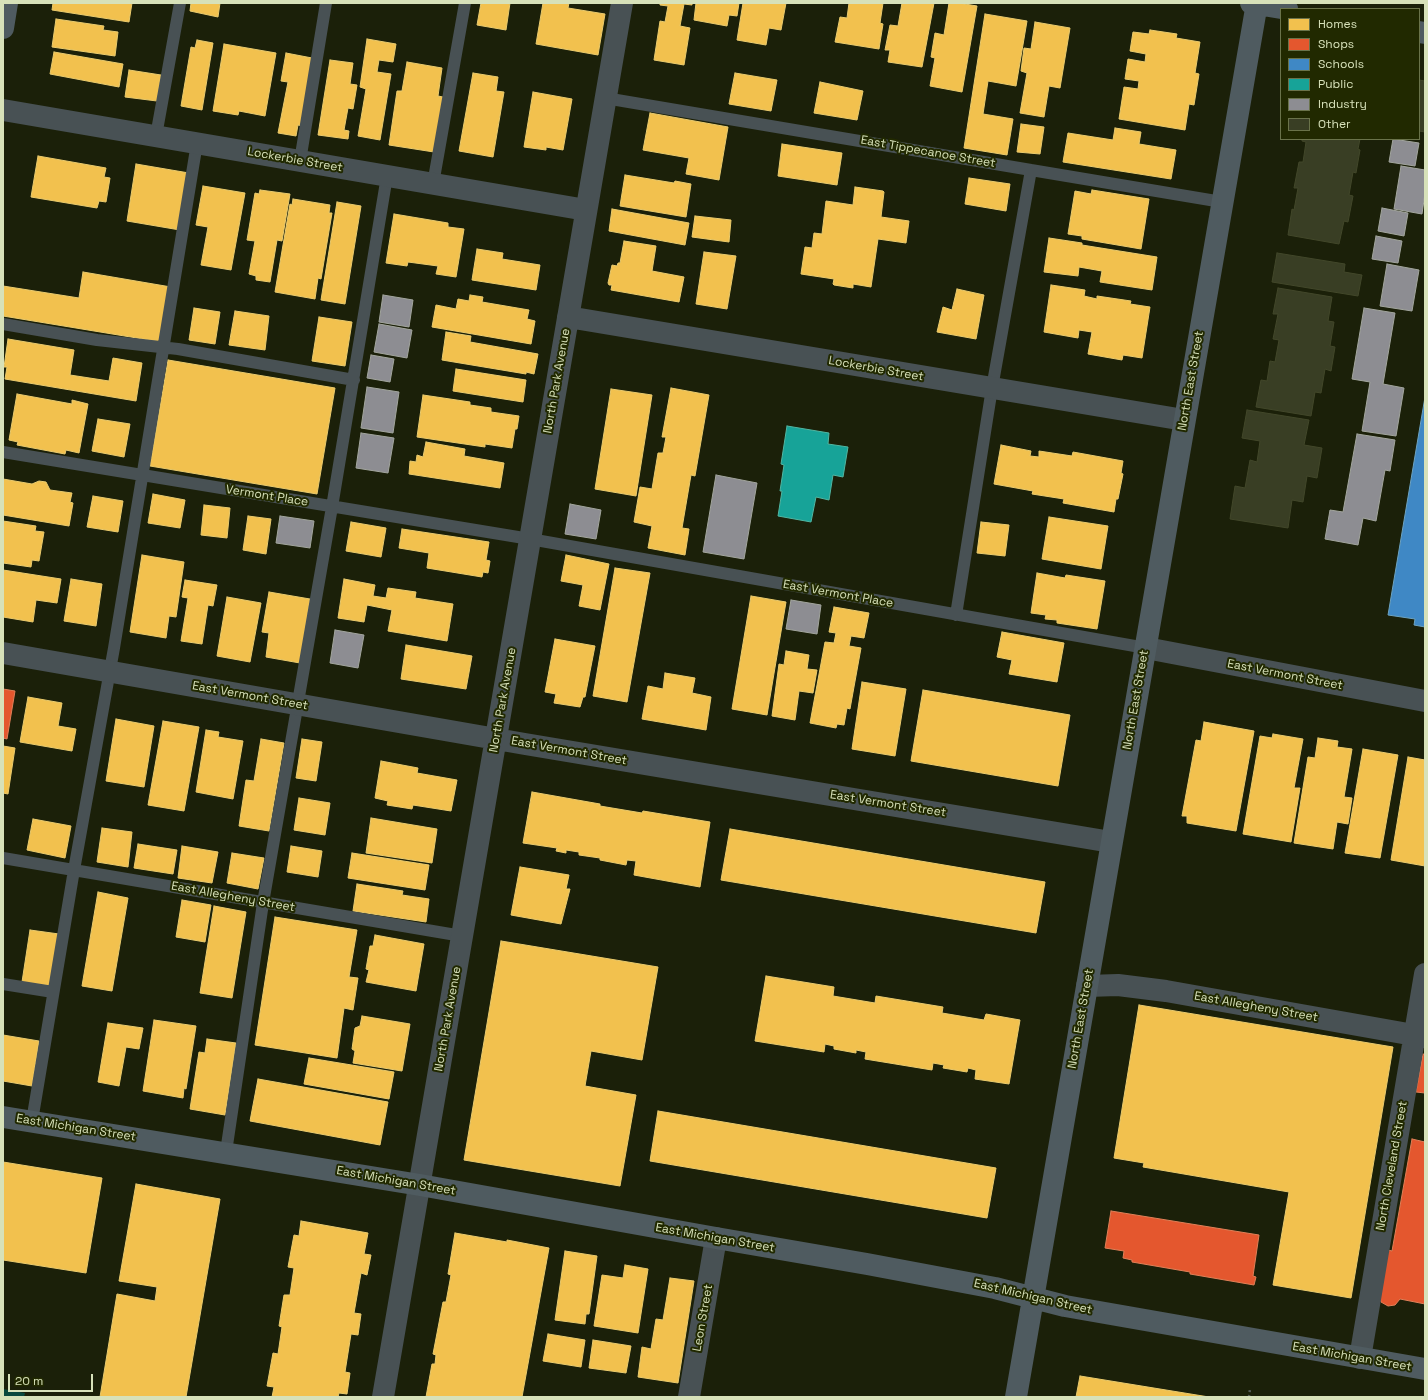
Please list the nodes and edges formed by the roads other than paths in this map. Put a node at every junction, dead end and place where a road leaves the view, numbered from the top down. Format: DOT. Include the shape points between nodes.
graph roads {
  1 [pos="7,3"];
  2 [pos="180,3"];
  3 [pos="326,3"];
  4 [pos="465,3"];
  5 [pos="622,3"];
  6 [pos="1255,3"];
  7 [pos="1282,8"];
  8 [pos="3,28"];
  9 [pos="605,98"];
  10 [pos="3,110"];
  11 [pos="156,136"];
  12 [pos="197,143"];
  13 [pos="300,161"];
  14 [pos="1031,170"];
  15 [pos="387,176"];
  16 [pos="432,184"];
  17 [pos="1222,202"];
  18 [pos="586,210"];
  19 [pos="568,317"];
  20 [pos="3,324"];
  21 [pos="162,348"];
  22 [pos="354,380"];
  23 [pos="992,388"];
  24 [pos="1184,420"];
  25 [pos="3,452"];
  26 [pos="142,475"];
  27 [pos="332,507"];
  28 [pos="530,540"];
  29 [pos="956,615"];
  30 [pos="1146,648"];
  31 [pos="3,653"];
  32 [pos="110,672"];
  33 [pos="1425,701"];
  34 [pos="298,704"];
  35 [pos="496,739"];
  36 [pos="1112,842"];
  37 [pos="3,858"];
  38 [pos="74,870"];
  39 [pos="263,903"];
  40 [pos="462,936"];
  41 [pos="1425,974"];
  42 [pos="3,984"];
  43 [pos="1087,986"];
  44 [pos="53,992"];
  45 [pos="1420,1036"];
  46 [pos="3,1116"];
  47 [pos="32,1121"];
  48 [pos="226,1152"];
  49 [pos="420,1185"];
  50 [pos="716,1238"];
  51 [pos="1033,1298"];
  52 [pos="1360,1358"];
  53 [pos="1425,1369"];
  54 [pos="383,1397"];
  55 [pos="689,1397"];
  56 [pos="1016,1397"];
  1 -- 8 [label="main road"];
  2 -- 11 [label="lane"];
  3 -- 13 [label="lane"];
  4 -- 16 [label="lane"];
  5 -- 9 [label="street, North Park Avenue"];
  6 -- 7 [label="main road"];
  6 -- 17 [label="main road, North East Street"];
  9 -- 14 [label="lane, East Tippecanoe Street"];
  9 -- 18 [label="street, North Park Avenue"];
  10 -- 11 [label="street, Lockerbie Street"];
  11 -- 12 [label="street, Lockerbie Street"];
  12 -- 13 [label="street, Lockerbie Street"];
  12 -- 21 [label="lane"];
  13 -- 15 [label="street, Lockerbie Street"];
  14 -- 17 [label="lane, East Tippecanoe Street"];
  14 -- 23 [label="lane"];
  15 -- 16 [label="street, Lockerbie Street"];
  15 -- 22 [label="lane"];
  16 -- 18 [label="street, Lockerbie Street"];
  17 -- 24 [label="main road, North East Street"];
  18 -- 19 [label="street, North Park Avenue"];
  19 -- 23 [label="street, Lockerbie Street"];
  19 -- 28 [label="street, North Park Avenue"];
  20 -- 21 [label="lane"];
  21 -- 22 [label="lane"];
  21 -- 26 [label="lane"];
  22 -- 27 [label="lane"];
  23 -- 24 [label="street, Lockerbie Street"];
  23 -- 29 [label="lane"];
  24 -- 30 [label="main road, North East Street"];
  25 -- 26 [label="lane, Vermont Place"];
  26 -- 27 [label="lane, Vermont Place"];
  26 -- 32 [label="lane"];
  27 -- 28 [label="lane, Vermont Place"];
  27 -- 34 [label="lane"];
  28 -- 29 [label="lane, East Vermont Place"];
  28 -- 35 [label="street, North Park Avenue"];
  29 -- 30 [label="lane, East Vermont Place"];
  30 -- 33 [label="street, East Vermont Street"];
  30 -- 36 [label="main road, North East Street"];
  31 -- 32 [label="street, East Vermont Street"];
  32 -- 34 [label="street, East Vermont Street"];
  32 -- 38 [label="lane"];
  34 -- 35 [label="street, East Vermont Street"];
  34 -- 39 [label="lane"];
  35 -- 36 [label="street, East Vermont Street"];
  35 -- 40 [label="street, North Park Avenue"];
  36 -- 43 [label="main road, North East Street"];
  37 -- 38 [label="lane, East Allegheny Street"];
  38 -- 39 [label="lane, East Allegheny Street"];
  38 -- 44 [label="lane"];
  39 -- 40 [label="lane, East Allegheny Street"];
  39 -- 48 [label="lane"];
  40 -- 49 [label="street, North Park Avenue"];
  41 -- 45 [label="street, North Cleveland Street"];
  42 -- 44 [label="lane"];
  43 -- 45 [label="street, East Allegheny Street" via="1118,985 1166,991"];
  43 -- 51 [label="main road, North East Street"];
  44 -- 47 [label="lane"];
  45 -- 52 [label="street, North Cleveland Street"];
  46 -- 47 [label="main road, East Michigan Street"];
  47 -- 48 [label="main road, East Michigan Street"];
  48 -- 49 [label="main road, East Michigan Street"];
  49 -- 50 [label="main road, East Michigan Street"];
  49 -- 54 [label="street, North Park Avenue"];
  50 -- 51 [label="main road, East Michigan Street" via="890,1268"];
  50 -- 55 [label="street, Leon Street"];
  51 -- 52 [label="main road, East Michigan Street"];
  51 -- 56 [label="main road, North East Street"];
  52 -- 53 [label="main road, East Michigan Street"];
}
